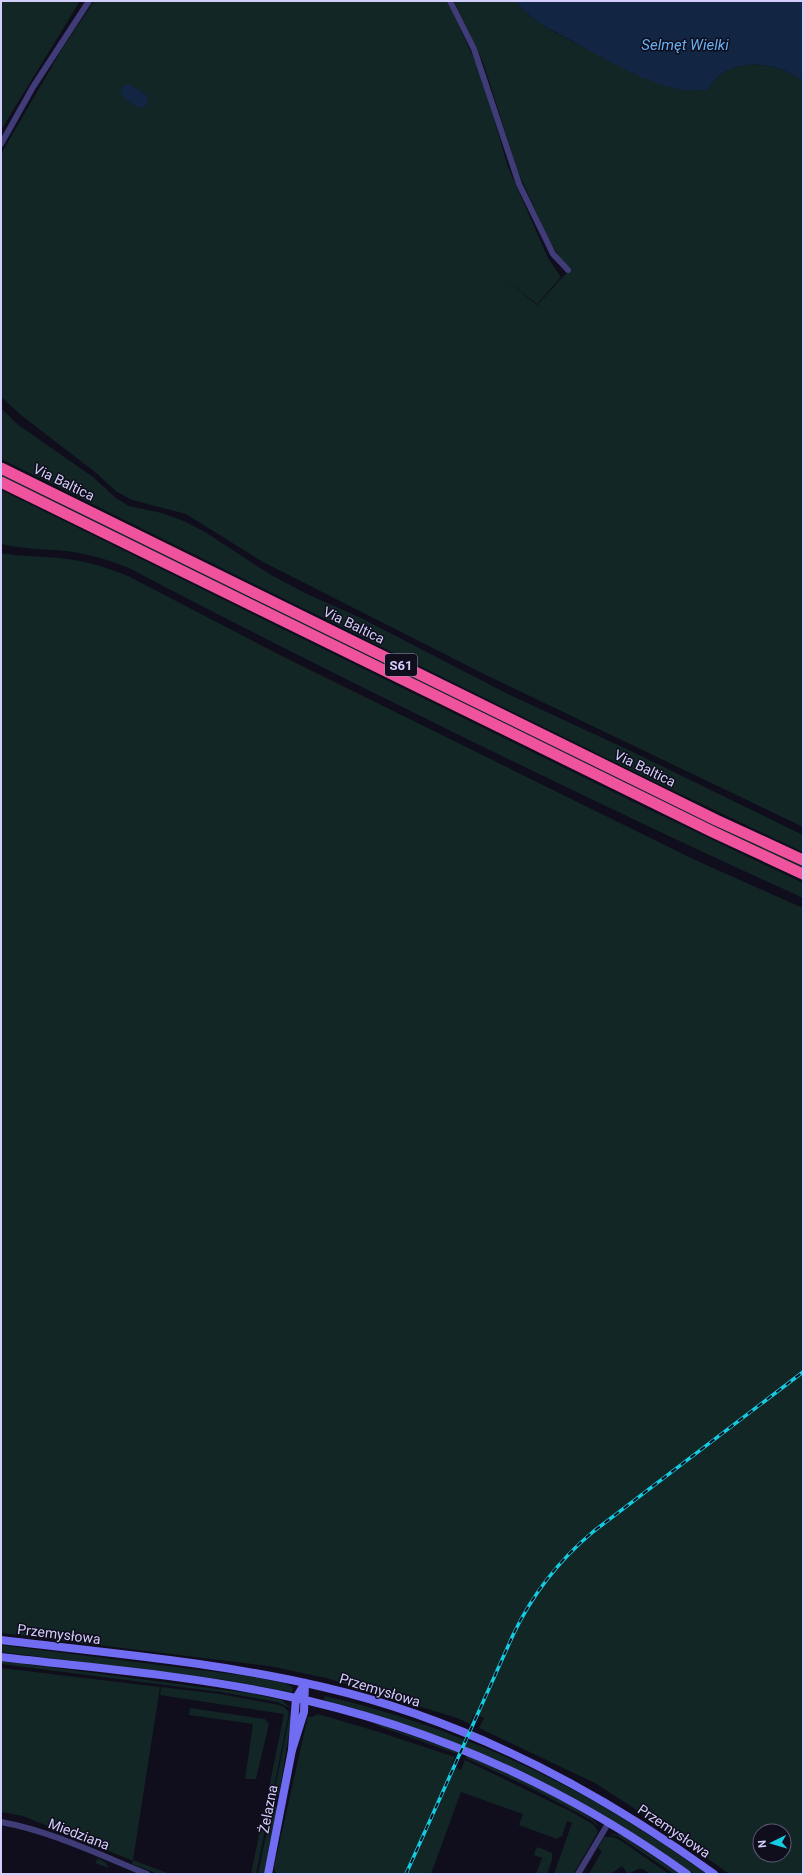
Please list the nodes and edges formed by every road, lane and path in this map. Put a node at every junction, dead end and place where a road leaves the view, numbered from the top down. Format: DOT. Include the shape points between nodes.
graph roads {
  1 [pos="89,1"];
  2 [pos="450,1"];
  3 [pos="1,144"];
  4 [pos="568,270"];
  5 [pos="1,468"];
  6 [pos="1,482"];
  7 [pos="803,860"];
  8 [pos="803,874"];
  9 [pos="1,1640"];
  10 [pos="1,1657"];
  11 [pos="305,1683"];
  12 [pos="296,1698"];
  13 [pos="305,1700"];
  14 [pos="292,1750"];
  15 [pos="1,1822"];
  16 [pos="609,1822"];
  17 [pos="147,1874"];
  18 [pos="268,1874"];
  19 [pos="578,1874"];
  20 [pos="687,1874"];
  21 [pos="714,1874"];
  1 -- 3 [label="street" via="33,87"];
  2 -- 4 [label="street" via="474,49 519,184 553,254"];
  5 -- 7 [label="highway, Via Baltica / S61" via="716,820"];
  6 -- 8 [label="highway, Via Baltica / S61" via="706,829"];
  9 -- 11 [label="main road, Przemysłowa" via="196,1664"];
  10 -- 12 [label="main road, Przemysłowa" via="221,1684"];
  11 -- 12 [label="main road, Żelazna"];
  11 -- 13 [label="main road, Żelazna"];
  11 -- 21 [label="main road, Przemysłowa" via="409,1712 513,1754 560,1776 617,1808"];
  12 -- 13 [label="main road, Przemysłowa"];
  12 -- 14 [label="main road, Żelazna"];
  13 -- 14 [label="main road, Żelazna" via="304,1712"];
  13 -- 16 [label="main road, Przemysłowa" via="381,1720 450,1744 520,1775"];
  14 -- 18 [label="main road, Żelazna"];
  15 -- 17 [label="street, Miedziana" via="49,1835"];
  16 -- 19 [label="street"];
  16 -- 20 [label="main road, Przemysłowa"];
}
